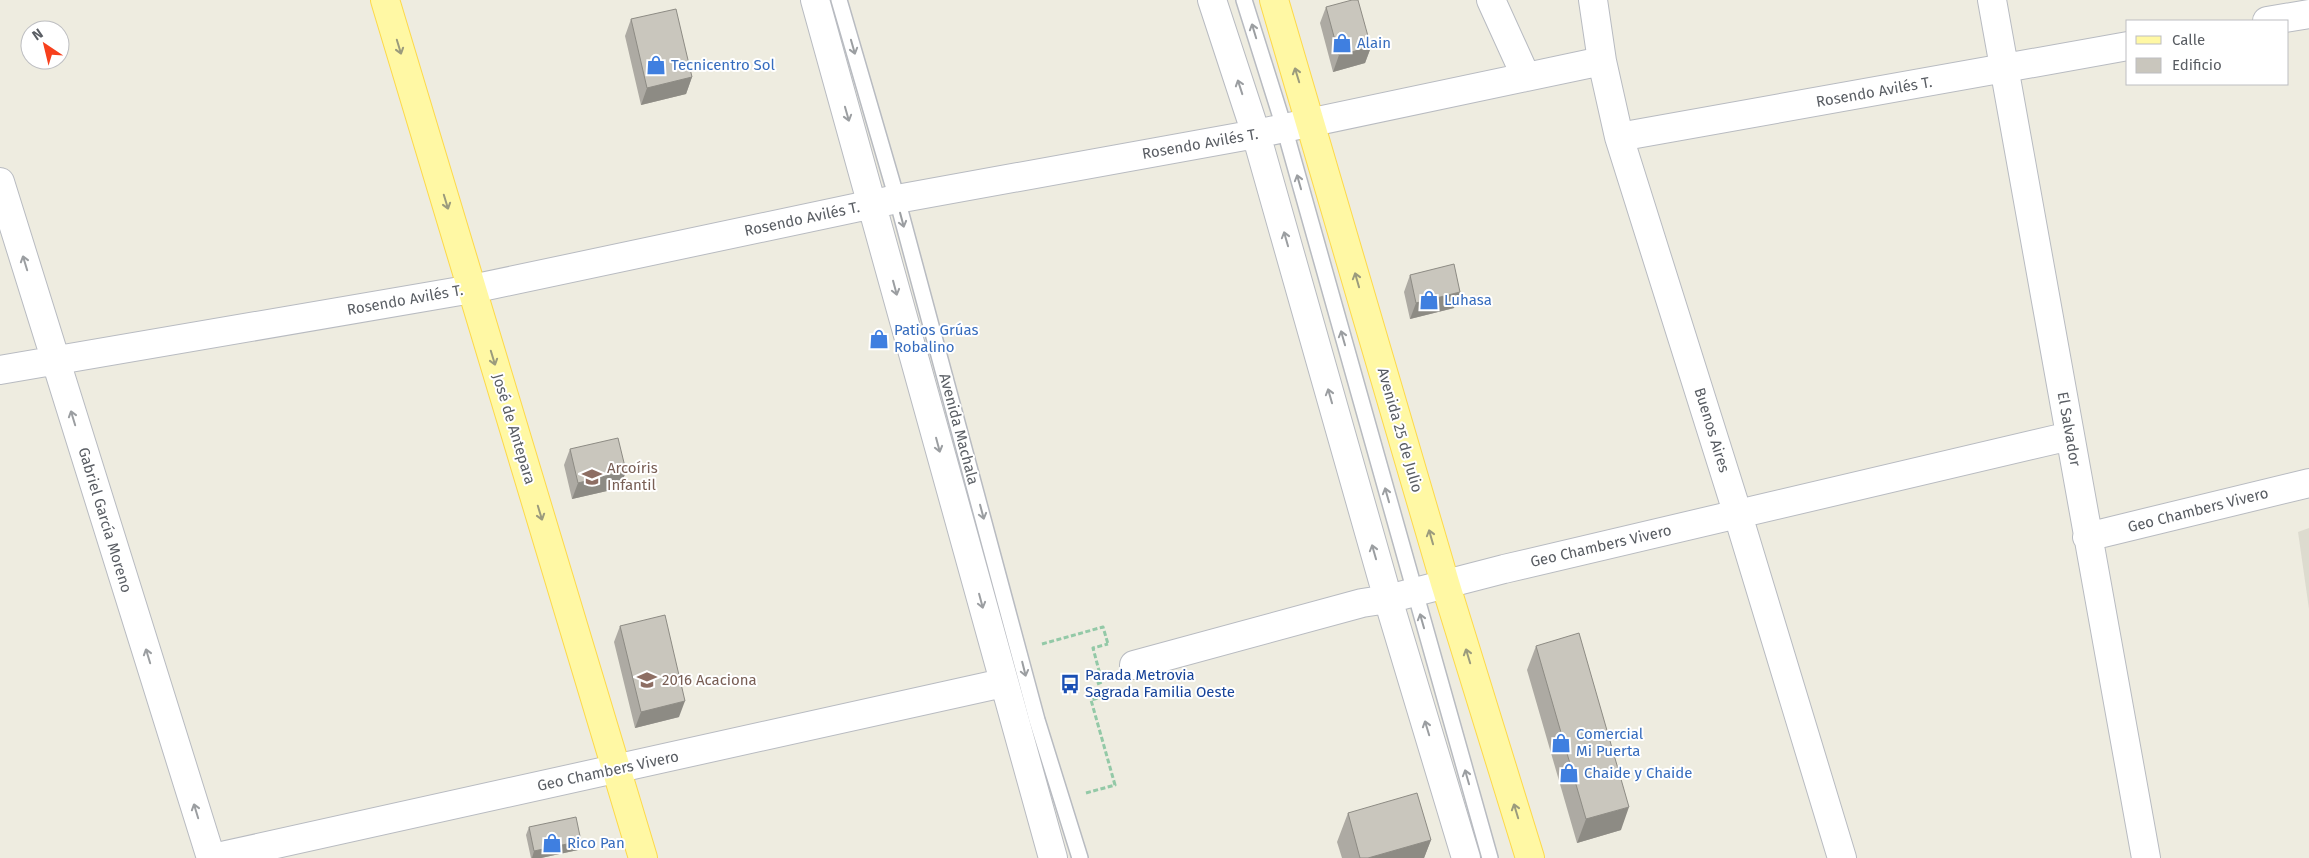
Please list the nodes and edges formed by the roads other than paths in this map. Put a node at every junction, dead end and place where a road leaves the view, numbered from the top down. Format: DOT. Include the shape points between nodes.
graph roads {
  1 [pos="386,0"];
  2 [pos="815,0"];
  3 [pos="839,0"];
  4 [pos="1212,0"];
  5 [pos="1244,0"];
  6 [pos="1274,0"];
  7 [pos="1491,0"];
  8 [pos="1593,0"];
  9 [pos="1992,0"];
  10 [pos="2309,14"];
  11 [pos="2273,20"];
  12 [pos="2126,46"];
  13 [pos="1602,61"];
  14 [pos="2003,68"];
  15 [pos="1526,77"];
  16 [pos="1311,122"];
  17 [pos="1284,127"];
  18 [pos="1256,134"];
  19 [pos="1620,138"];
  20 [pos="0,182"];
  21 [pos="884,202"];
  22 [pos="472,289"];
  23 [pos="55,359"];
  24 [pos="0,370"];
  25 [pos="2070,436"];
  26 [pos="2309,482"];
  27 [pos="1738,514"];
  28 [pos="2087,537"];
  29 [pos="1445,583"];
  30 [pos="1414,592"];
  31 [pos="1388,599"];
  32 [pos="1134,665"];
  33 [pos="1003,683"];
  34 [pos="617,769"];
  35 [pos="212,858"];
  36 [pos="643,858"];
  37 [pos="1053,858"];
  38 [pos="1080,858"];
  39 [pos="1466,858"];
  40 [pos="1490,858"];
  41 [pos="1530,858"];
  42 [pos="1842,858"];
  43 [pos="2146,858"];
  1 -- 22 [label="main road, José de Antepara, one-way"];
  2 -- 21 [label="street, Avenida Machala, one-way"];
  3 -- 21 [label="lane, Avenida Machala, one-way"];
  18 -- 4 [label="street, one-way"];
  17 -- 5 [label="lane, Avenida 25 de Julio, one-way"];
  16 -- 6 [label="main road, Avenida 25 de Julio, one-way"];
  7 -- 15 [label="street"];
  8 -- 13 [label="street, Buenos Aires"];
  9 -- 14 [label="street, El Salvador"];
  10 -- 11 [label="street"];
  12 -- 14 [label="street, Rosendo Avilés T."];
  13 -- 15 [label="street, Rosendo Avilés T."];
  13 -- 19 [label="street, Buenos Aires"];
  14 -- 19 [label="street, Rosendo Avilés T."];
  14 -- 25 [label="street, El Salvador"];
  15 -- 16 [label="street, Rosendo Avilés T."];
  16 -- 17 [label="street, Rosendo Avilés T."];
  29 -- 16 [label="main road, Avenida 25 de Julio, one-way"];
  17 -- 18 [label="street, Rosendo Avilés T."];
  30 -- 17 [label="lane, Avenida 25 de Julio, one-way"];
  18 -- 21 [label="street, Rosendo Avilés T."];
  31 -- 18 [label="street, one-way"];
  19 -- 27 [label="street, Buenos Aires"];
  23 -- 20 [label="street, Gabriel García Moreno, one-way"];
  21 -- 22 [label="street, Rosendo Avilés T."];
  21 -- 33 [label="street, Avenida Machala, one-way"];
  21 -- 38 [label="lane, Avenida Machala, one-way"];
  22 -- 23 [label="street, Rosendo Avilés T."];
  22 -- 34 [label="main road, José de Antepara, one-way"];
  23 -- 24 [label="street, Rosendo Avilés T."];
  35 -- 23 [label="street, Gabriel García Moreno, one-way"];
  25 -- 27 [label="street, Geo Chambers Vivero"];
  25 -- 28 [label="street, El Salvador"];
  26 -- 28 [label="street, Geo Chambers Vivero"];
  27 -- 29 [label="street, Geo Chambers Vivero"];
  27 -- 42 [label="street, Buenos Aires"];
  28 -- 43 [label="street, El Salvador"];
  29 -- 30 [label="street, Geo Chambers Vivero"];
  41 -- 29 [label="main road, Avenida 25 de Julio, one-way"];
  30 -- 31 [label="street, Geo Chambers Vivero"];
  40 -- 30 [label="lane, Avenida 25 de Julio, one-way"];
  31 -- 32 [label="street, Geo Chambers Vivero" via="1362,603"];
  39 -- 31 [label="street, one-way"];
  33 -- 34 [label="street, Geo Chambers Vivero"];
  33 -- 37 [label="street, Avenida Machala"];
  34 -- 35 [label="street, Geo Chambers Vivero"];
  34 -- 36 [label="main road, José de Antepara"];
}
